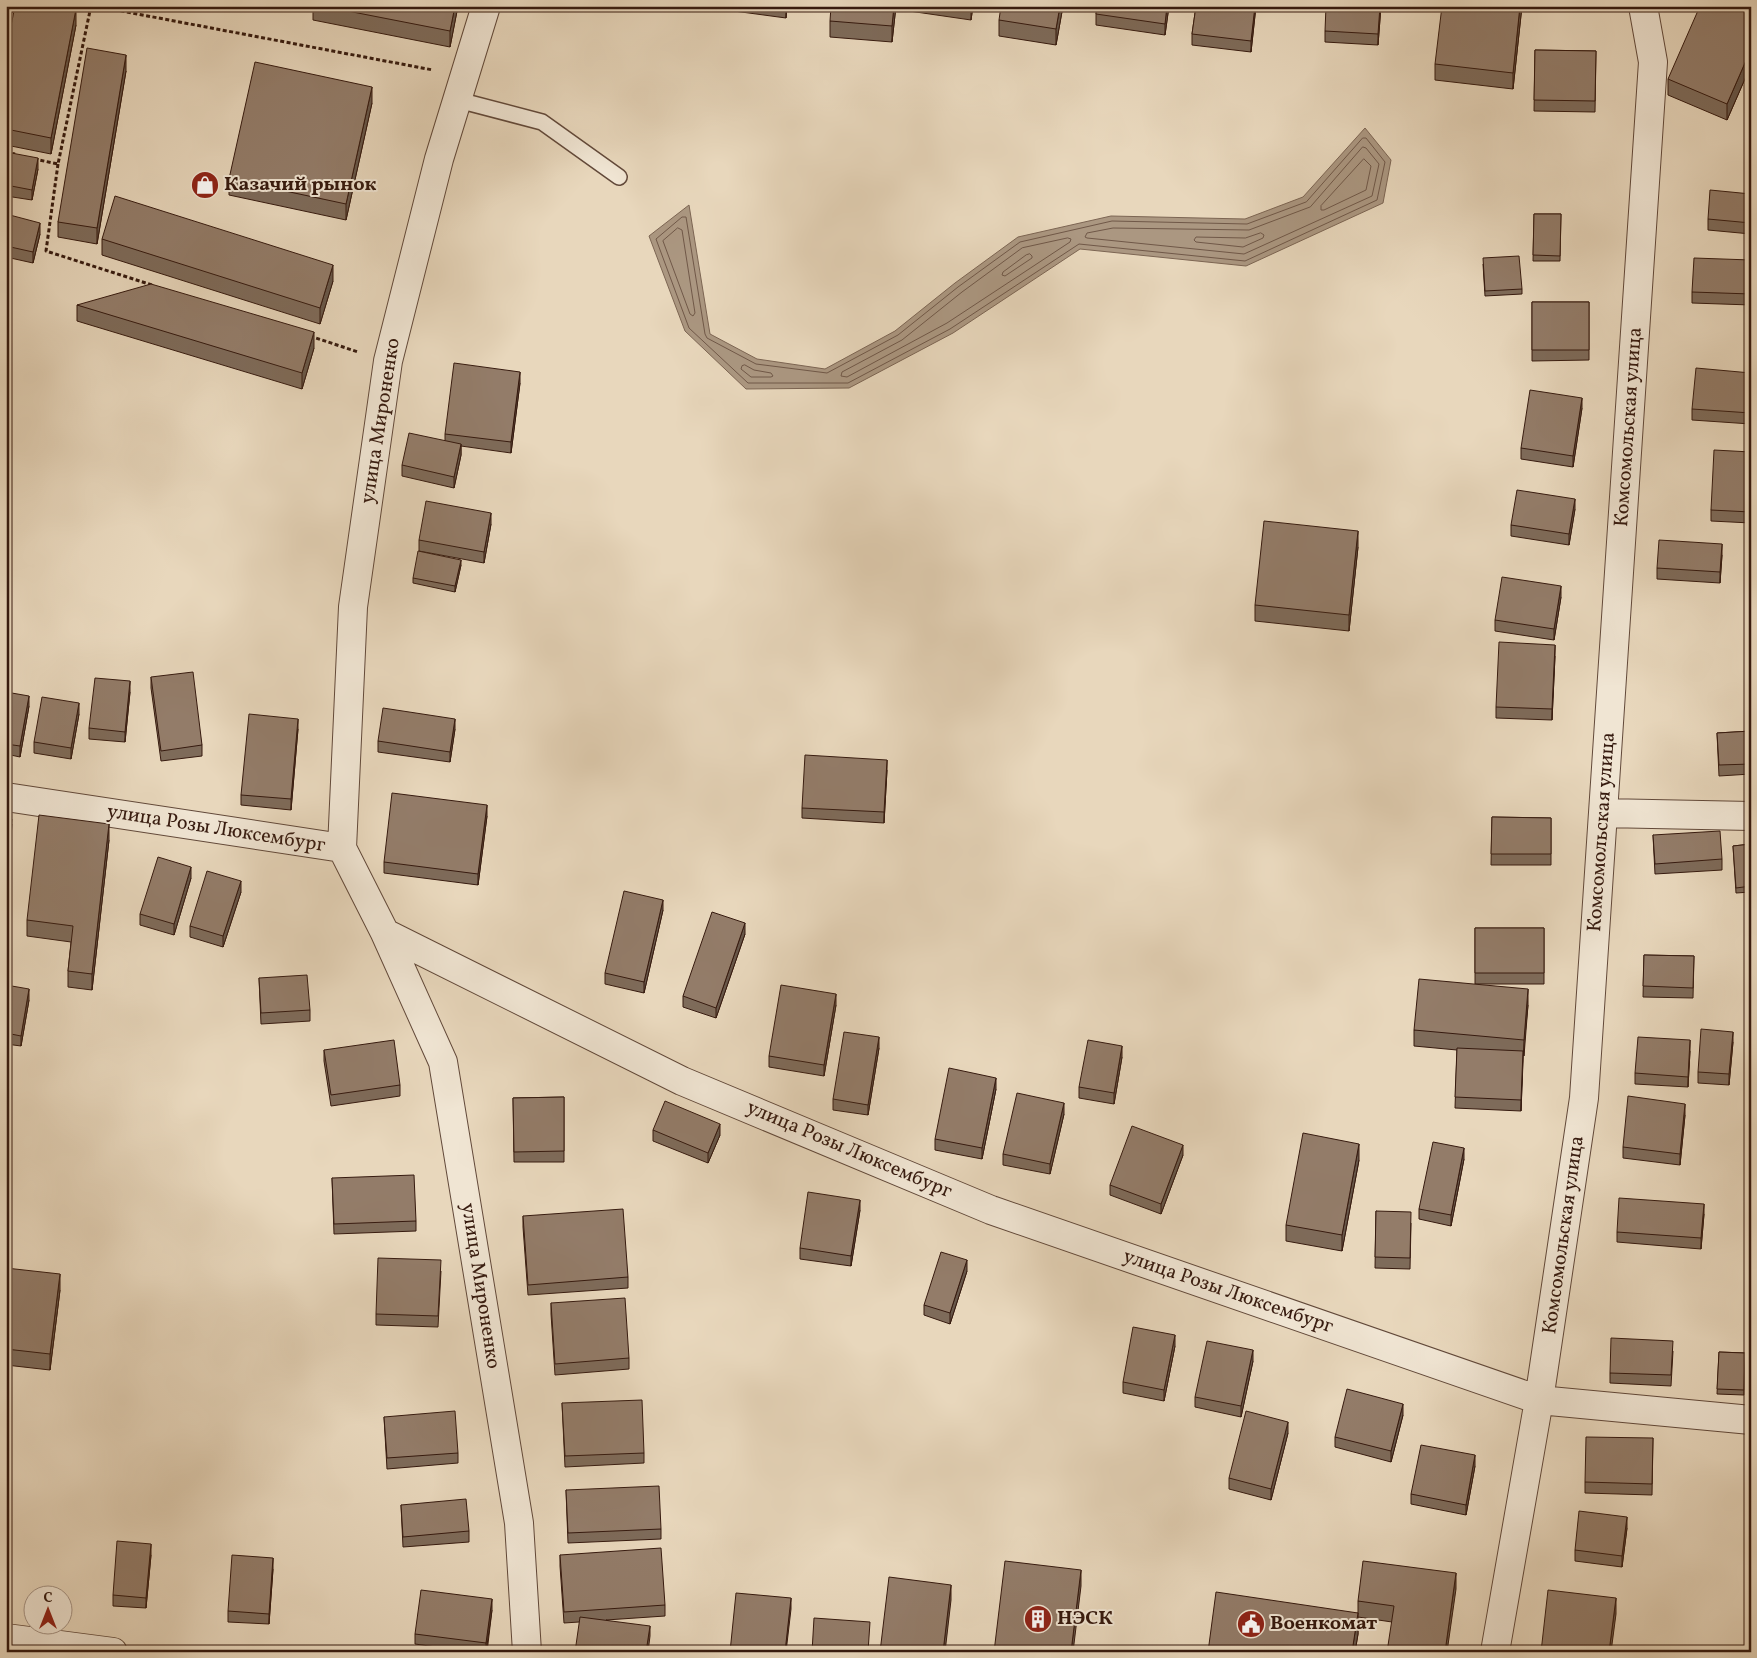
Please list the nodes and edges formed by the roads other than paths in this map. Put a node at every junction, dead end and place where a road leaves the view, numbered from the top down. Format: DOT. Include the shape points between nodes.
graph roads {
  1 [pos="486,6"];
  2 [pos="1643,6"];
  3 [pos="462,88"];
  4 [pos="619,177"];
  5 [pos="6,797"];
  6 [pos="1603,813"];
  7 [pos="1751,816"];
  8 [pos="342,848"];
  9 [pos="385,933"];
  10 [pos="1539,1400"];
  11 [pos="1751,1420"];
  12 [pos="6,1638"];
  13 [pos="113,1652"];
  14 [pos="527,1652"];
  15 [pos="1495,1652"];
  1 -- 3 [label="street, улица Мироненко"];
  2 -- 6 [label="street, Комсомольская улица" via="1653,62"];
  3 -- 4 [label="lane" via="542,122"];
  3 -- 8 [label="street, улица Мироненко" via="440,159 388,362 354,607"];
  5 -- 8 [label="street, улица Розы Люксембург"];
  6 -- 7 [label="street"];
  6 -- 10 [label="street, Комсомольская улица" via="1584,1098"];
  8 -- 9 [label="street, улица Розы Люксембург"];
  9 -- 10 [label="street, улица Розы Люксембург" via="682,1081 990,1210"];
  9 -- 14 [label="street, улица Мироненко" via="443,1062 519,1523"];
  10 -- 11 [label="street, улица Розы Люксембург"];
  10 -- 15 [label="street, Комсомольская улица"];
  12 -- 13 [label="street"];
}
